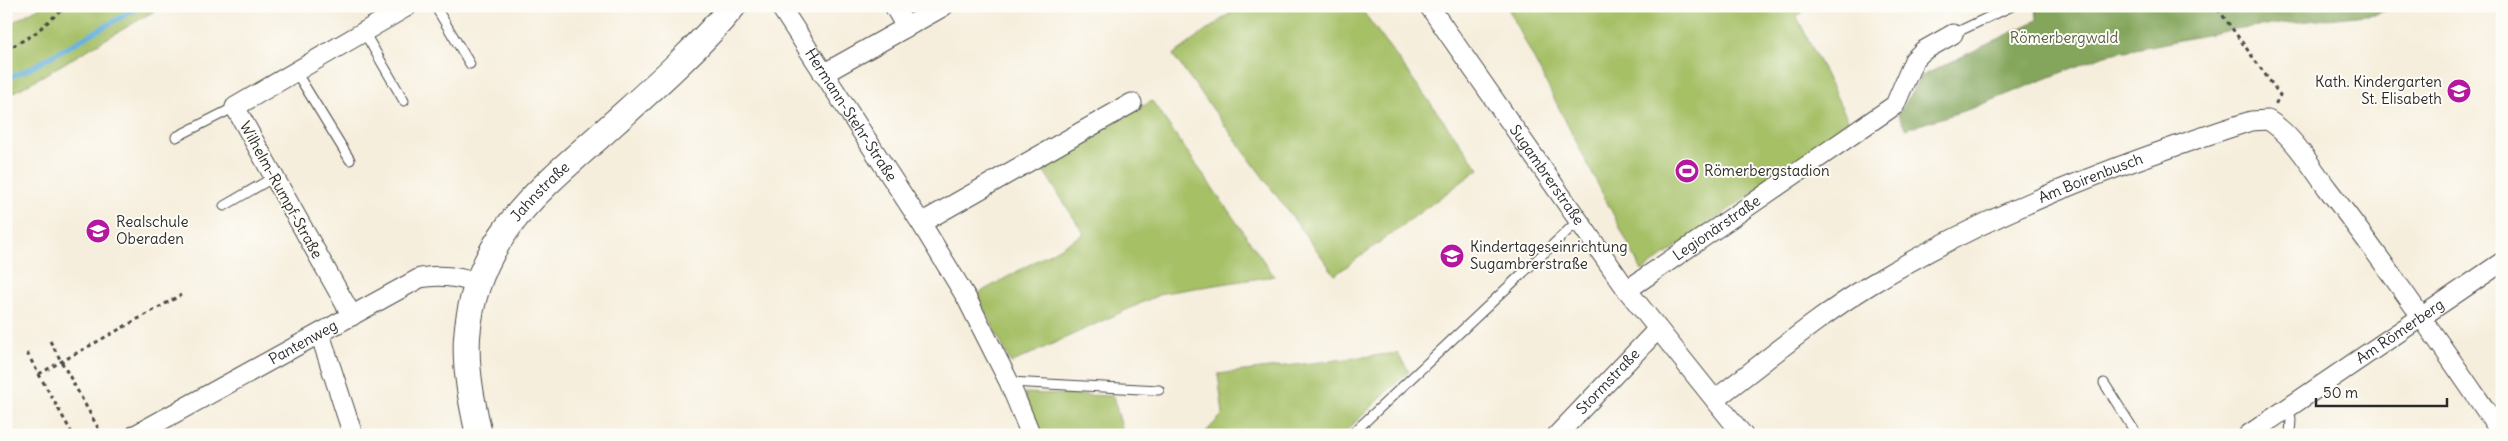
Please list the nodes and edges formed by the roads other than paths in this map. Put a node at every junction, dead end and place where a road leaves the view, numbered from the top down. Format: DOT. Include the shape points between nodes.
graph roads {
  1 [pos="408,6"];
  2 [pos="435,6"];
  3 [pos="733,6"];
  4 [pos="780,6"];
  5 [pos="894,6"];
  6 [pos="944,6"];
  7 [pos="1429,6"];
  8 [pos="2012,6"];
  9 [pos="906,27"];
  10 [pos="364,32"];
  11 [pos="1953,34"];
  12 [pos="470,64"];
  13 [pos="296,72"];
  14 [pos="823,74"];
  15 [pos="404,102"];
  16 [pos="1132,103"];
  17 [pos="235,107"];
  18 [pos="176,138"];
  19 [pos="350,160"];
  20 [pos="274,177"];
  21 [pos="224,206"];
  22 [pos="1579,219"];
  23 [pos="921,223"];
  24 [pos="2502,262"];
  25 [pos="477,283"];
  26 [pos="1627,290"];
  27 [pos="352,316"];
  28 [pos="2422,316"];
  29 [pos="1658,329"];
  30 [pos="320,334"];
  31 [pos="1009,382"];
  32 [pos="2104,383"];
  33 [pos="1159,390"];
  34 [pos="1715,399"];
  35 [pos="2288,408"];
  36 [pos="1030,434"];
  37 [pos="2502,434"];
  38 [pos="135,435"];
  39 [pos="353,435"];
  40 [pos="479,435"];
  41 [pos="1351,435"];
  42 [pos="1558,435"];
  43 [pos="1744,435"];
  44 [pos="2137,435"];
  45 [pos="2248,435"];
  46 [pos="2290,435"];
  1 -- 10 [label="street, Wilhelm-Rumpf-Straße"];
  2 -- 12 [label="lane"];
  3 -- 25 [label="main road, Jahnstraße" via="668,74 537,191 501,235"];
  4 -- 14 [label="street, Hermann-Stehr-Straße"];
  5 -- 9 [label="street"];
  6 -- 9 [label="street"];
  7 -- 22 [label="street, Sugambrerstraße"];
  8 -- 11 [label="lane, Legionärstraße"];
  9 -- 14 [label="street"];
  10 -- 13 [label="street, Wilhelm-Rumpf-Straße"];
  10 -- 15 [label="lane"];
  11 -- 26 [label="street, Legionärstraße" via="1914,60 1895,105"];
  13 -- 17 [label="street, Wilhelm-Rumpf-Straße"];
  13 -- 19 [label="lane"];
  14 -- 23 [label="street, Hermann-Stehr-Straße"];
  16 -- 23 [label="street"];
  17 -- 18 [label="lane"];
  17 -- 20 [label="street, Wilhelm-Rumpf-Straße"];
  20 -- 21 [label="lane"];
  20 -- 27 [label="street, Wilhelm-Rumpf-Straße"];
  22 -- 26 [label="street, Sugambrerstraße"];
  22 -- 41 [label="lane"];
  23 -- 31 [label="street, Hermann-Stehr-Straße" via="966,297"];
  24 -- 28 [label="street, Am Römerberg"];
  25 -- 27 [label="street, Pantenweg" via="437,274 420,278"];
  25 -- 40 [label="main road, Jahnstraße" via="467,337 468,368"];
  26 -- 29 [label="street, Sugambrerstraße"];
  27 -- 30 [label="street, Pantenweg"];
  28 -- 34 [label="street, Am Boirenbusch" via="2284,133 2268,120 2251,121 2113,169 2032,202 1934,250 1870,286"];
  28 -- 35 [label="street, Am Römerberg"];
  28 -- 37 [label="street"];
  29 -- 34 [label="street, Sugambrerstraße"];
  29 -- 42 [label="street, Stormstraße"];
  30 -- 38 [label="street, Pantenweg"];
  30 -- 39 [label="street"];
  31 -- 33 [label="lane"];
  31 -- 36 [label="street, Hermann-Stehr-Straße"];
  32 -- 44 [label="lane"];
  34 -- 43 [label="street, Sugambrerstraße"];
  35 -- 45 [label="street, Am Römerberg"];
  35 -- 46 [label="lane"];
}
